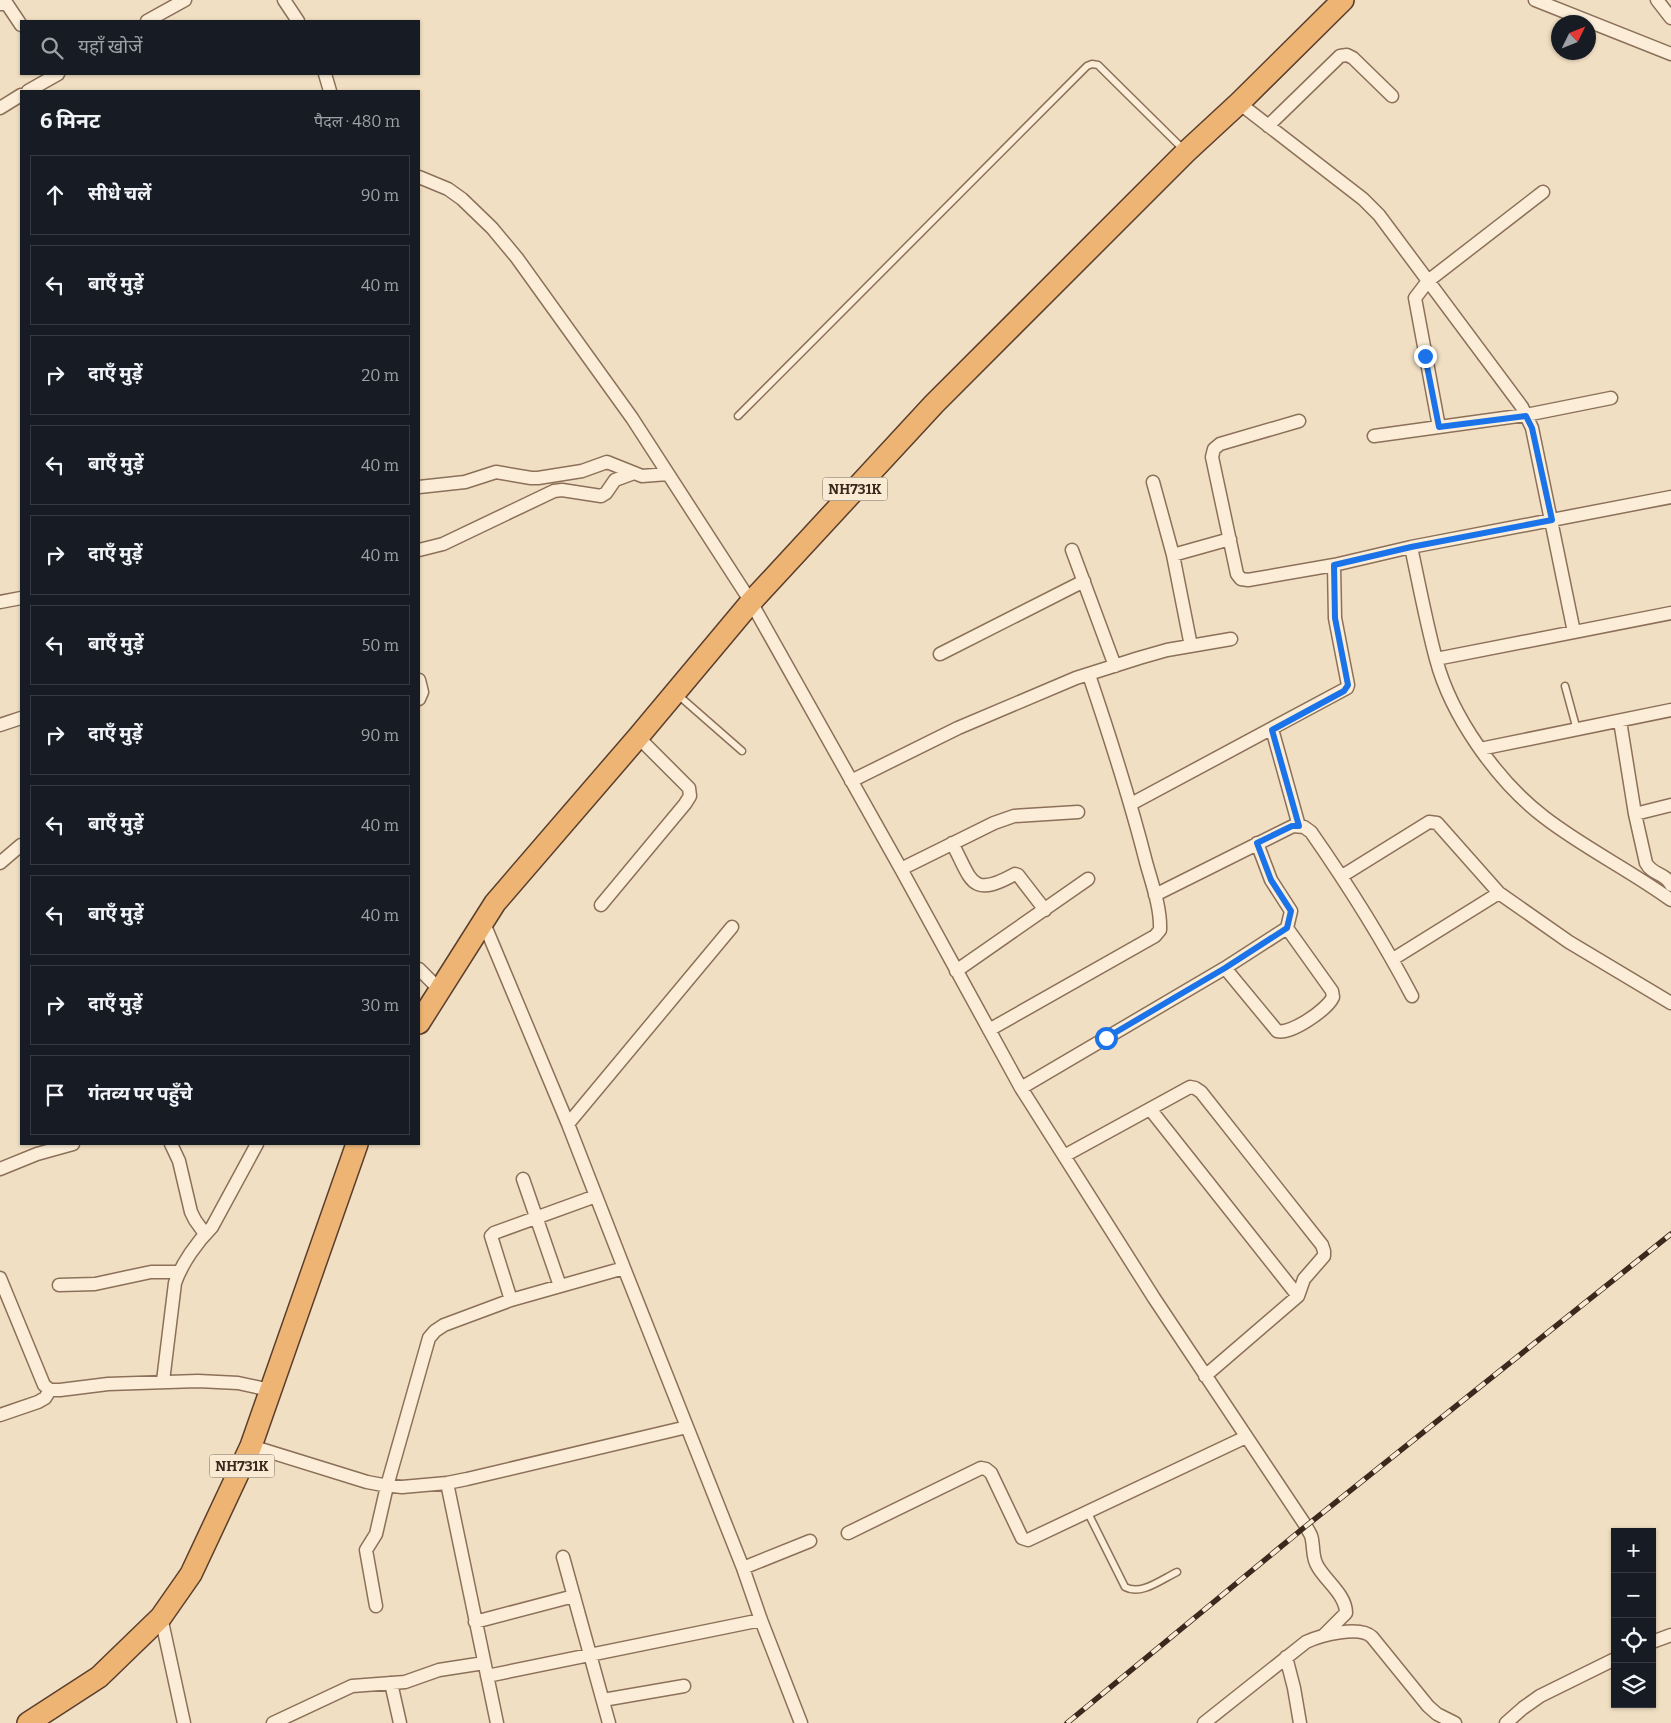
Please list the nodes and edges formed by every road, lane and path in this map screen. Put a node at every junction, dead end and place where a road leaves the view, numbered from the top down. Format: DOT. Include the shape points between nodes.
graph roads {
  1 [pos="185,0"];
  2 [pos="284,0"];
  3 [pos="1343,0"];
  4 [pos="1535,0"];
  5 [pos="1657,0"];
  6 [pos="3,2"];
  7 [pos="1671,18"];
  8 [pos="149,20"];
  9 [pos="297,20"];
  10 [pos="20,25"];
  11 [pos="1671,54"];
  12 [pos="53,75"];
  13 [pos="325,75"];
  14 [pos="30,90"];
  15 [pos="330,90"];
  16 [pos="20,96"];
  17 [pos="1392,96"];
  18 [pos="1239,103"];
  19 [pos="0,108"];
  20 [pos="1268,126"];
  21 [pos="1186,152"];
  22 [pos="420,177"];
  23 [pos="1543,192"];
  24 [pos="1428,281"];
  25 [pos="1611,398"];
  26 [pos="738,416"];
  27 [pos="1526,416"];
  28 [pos="1299,421"];
  29 [pos="1439,427"];
  30 [pos="1374,436"];
  31 [pos="634,473"];
  32 [pos="668,474"];
  33 [pos="1153,482"];
  34 [pos="420,487"];
  35 [pos="1671,497"];
  36 [pos="1552,520"];
  37 [pos="1230,539"];
  38 [pos="1411,547"];
  39 [pos="420,550"];
  40 [pos="1072,550"];
  41 [pos="1172,555"];
  42 [pos="1334,565"];
  43 [pos="1084,580"];
  44 [pos="20,598"];
  45 [pos="0,602"];
  46 [pos="751,602"];
  47 [pos="1671,613"];
  48 [pos="1574,632"];
  49 [pos="1230,639"];
  50 [pos="1191,646"];
  51 [pos="940,654"];
  52 [pos="1436,659"];
  53 [pos="1115,666"];
  54 [pos="1089,675"];
  55 [pos="420,684"];
  56 [pos="1565,686"];
  57 [pos="675,693"];
  58 [pos="420,697"];
  59 [pos="1671,710"];
  60 [pos="20,718"];
  61 [pos="1620,721"];
  62 [pos="0,725"];
  63 [pos="1272,730"];
  64 [pos="1577,730"];
  65 [pos="638,737"];
  66 [pos="1480,749"];
  67 [pos="742,751"];
  68 [pos="852,781"];
  69 [pos="1130,804"];
  70 [pos="1671,805"];
  71 [pos="1078,812"];
  72 [pos="1635,814"];
  73 [pos="1299,826"];
  74 [pos="1257,843"];
  75 [pos="952,844"];
  76 [pos="20,846"];
  77 [pos="0,863"];
  78 [pos="901,869"];
  79 [pos="1342,876"];
  80 [pos="1088,879"];
  81 [pos="1671,885"];
  82 [pos="1499,893"];
  83 [pos="1155,895"];
  84 [pos="1671,900"];
  85 [pos="601,905"];
  86 [pos="1045,910"];
  87 [pos="483,921"];
  88 [pos="732,927"];
  89 [pos="1287,928"];
  90 [pos="1392,959"];
  91 [pos="1225,968"];
  92 [pos="420,970"];
  93 [pos="956,971"];
  94 [pos="440,989"];
  95 [pos="1412,996"];
  96 [pos="1671,1003"];
  97 [pos="420,1021"];
  98 [pos="989,1030"];
  99 [pos="1021,1088"];
  100 [pos="1150,1109"];
  101 [pos="568,1124"];
  102 [pos="69,1145"];
  103 [pos="171,1145"];
  104 [pos="257,1145"];
  105 [pos="357,1145"];
  106 [pos="1064,1156"];
  107 [pos="0,1169"];
  108 [pos="523,1179"];
  109 [pos="596,1196"];
  110 [pos="536,1218"];
  111 [pos="205,1234"];
  112 [pos="624,1268"];
  113 [pos="179,1272"];
  114 [pos="0,1278"];
  115 [pos="59,1286"];
  116 [pos="560,1286"];
  117 [pos="1298,1296"];
  118 [pos="511,1300"];
  119 [pos="1206,1376"];
  120 [pos="163,1381"];
  121 [pos="50,1390"];
  122 [pos="270,1390"];
  123 [pos="0,1415"];
  124 [pos="687,1427"];
  125 [pos="1246,1437"];
  126 [pos="251,1446"];
  127 [pos="447,1483"];
  128 [pos="387,1486"];
  129 [pos="1088,1513"];
  130 [pos="848,1534"];
  131 [pos="810,1541"];
  132 [pos="563,1557"];
  133 [pos="743,1568"];
  134 [pos="1177,1572"];
  135 [pos="574,1596"];
  136 [pos="376,1606"];
  137 [pos="161,1617"];
  138 [pos="761,1620"];
  139 [pos="475,1622"];
  140 [pos="1324,1635"];
  141 [pos="1671,1635"];
  142 [pos="1656,1641"];
  143 [pos="590,1654"];
  144 [pos="1286,1658"];
  145 [pos="1611,1661"];
  146 [pos="484,1663"];
  147 [pos="486,1676"];
  148 [pos="391,1683"];
  149 [pos="684,1686"];
  150 [pos="602,1700"];
  151 [pos="1219,1710"];
  152 [pos="28,1723"];
  153 [pos="184,1723"];
  154 [pos="273,1723"];
  155 [pos="400,1723"];
  156 [pos="496,1723"];
  157 [pos="609,1723"];
  158 [pos="801,1723"];
  159 [pos="1204,1723"];
  160 [pos="1221,1723"];
  161 [pos="1300,1723"];
  162 [pos="1455,1723"];
  163 [pos="1506,1723"];
  1 -- 8 [label="street"];
  2 -- 9 [label="street"];
  3 -- 18 [label="highway, NH731K"];
  4 -- 11 [label="street"];
  5 -- 7 [label="street"];
  6 -- 10 [label="street"];
  12 -- 14 [label="street"];
  13 -- 15 [label="street"];
  16 -- 19 [label="street"];
  17 -- 20 [label="street" via="1353,58 1340,56"];
  18 -- 20 [label="street"];
  18 -- 21 [label="highway, NH731K"];
  20 -- 24 [label="street" via="1363,199 1379,215"];
  21 -- 26 [label="lane" via="1098,65 1087,66"];
  21 -- 46 [label="highway, NH731K" via="934,404"];
  22 -- 32 [label="street" via="448,189 492,228 622,404"];
  23 -- 24 [label="street"];
  24 -- 27 [label="street"];
  24 -- 29 [label="street" via="1417,294 1415,303"];
  25 -- 27 [label="street"];
  27 -- 29 [label="street"];
  27 -- 36 [label="street" via="1532,428"];
  28 -- 37 [label="street" via="1220,444 1214,449 1212,457"];
  29 -- 30 [label="street"];
  31 -- 32 [label="street" via="646,476"];
  31 -- 34 [label="street" via="607,462 582,471 538,478 496,472 466,482"];
  31 -- 39 [label="street" via="615,480 601,496 554,491 443,544"];
  32 -- 46 [label="street"];
  33 -- 41 [label="street"];
  35 -- 36 [label="street"];
  36 -- 38 [label="street"];
  36 -- 48 [label="street"];
  37 -- 41 [label="street"];
  37 -- 42 [label="street" via="1237,574 1241,579"];
  38 -- 42 [label="street"];
  38 -- 52 [label="street"];
  40 -- 43 [label="street"];
  41 -- 50 [label="street"];
  42 -- 63 [label="street" via="1335,618 1347,688"];
  43 -- 51 [label="street"];
  43 -- 53 [label="street"];
  44 -- 45 [label="street"];
  46 -- 57 [label="highway, NH731K"];
  46 -- 68 [label="street"];
  47 -- 48 [label="street"];
  48 -- 52 [label="street"];
  49 -- 50 [label="street"];
  50 -- 53 [label="street"];
  52 -- 66 [label="street" via="1459,716"];
  53 -- 54 [label="street"];
  54 -- 68 [label="street" via="958,728"];
  54 -- 69 [label="street"];
  55 -- 58 [label="street"];
  56 -- 64 [label="lane"];
  57 -- 65 [label="highway, NH731K"];
  57 -- 67 [label="lane"];
  59 -- 61 [label="street"];
  60 -- 62 [label="street"];
  61 -- 64 [label="street"];
  61 -- 72 [label="street"];
  63 -- 69 [label="street"];
  63 -- 73 [label="street"];
  64 -- 66 [label="street"];
  65 -- 85 [label="street" via="689,788 690,796"];
  65 -- 87 [label="highway, NH731K"];
  66 -- 84 [label="street" via="1515,791 1545,818"];
  68 -- 78 [label="street"];
  69 -- 83 [label="street"];
  70 -- 72 [label="street"];
  71 -- 75 [label="street" via="1014,816"];
  72 -- 81 [label="street" via="1649,869 1665,876"];
  73 -- 74 [label="street" via="1292,826"];
  73 -- 79 [label="street" via="1311,832"];
  74 -- 83 [label="street"];
  74 -- 89 [label="street" via="1271,880 1291,911"];
  75 -- 78 [label="street"];
  75 -- 86 [label="street" via="972,881 981,886 994,885 1018,875"];
  76 -- 77 [label="street"];
  78 -- 93 [label="street"];
  79 -- 82 [label="street" via="1429,822 1437,823"];
  79 -- 90 [label="street"];
  80 -- 86 [label="street"];
  82 -- 90 [label="street"];
  82 -- 96 [label="street" via="1569,942"];
  83 -- 98 [label="street" via="1160,924 1155,936"];
  86 -- 93 [label="street"];
  87 -- 94 [label="highway, NH731K"];
  87 -- 101 [label="street"];
  88 -- 101 [label="street"];
  89 -- 91 [label="street"];
  89 -- 91 [label="street" via="1332,991 1334,997 1325,1008 1290,1030 1276,1031"];
  90 -- 95 [label="street"];
  91 -- 99 [label="street"];
  92 -- 94 [label="street"];
  93 -- 98 [label="street"];
  94 -- 97 [label="highway, NH731K"];
  98 -- 99 [label="street"];
  99 -- 106 [label="street"];
  100 -- 106 [label="street"];
  100 -- 117 [label="street"];
  100 -- 117 [label="street" via="1190,1087 1201,1092 1316,1237 1324,1256 1304,1279"];
  101 -- 109 [label="street"];
  102 -- 107 [label="street"];
  103 -- 111 [label="street" via="179,1161 189,1207"];
  104 -- 111 [label="street"];
  105 -- 122 [label="highway, NH731K"];
  106 -- 119 [label="street"];
  108 -- 110 [label="street"];
  109 -- 110 [label="street"];
  109 -- 112 [label="street"];
  110 -- 116 [label="street"];
  110 -- 118 [label="street" via="491,1236"];
  111 -- 113 [label="street"];
  112 -- 116 [label="street"];
  112 -- 124 [label="street"];
  113 -- 115 [label="street" via="151,1272 95,1284"];
  113 -- 120 [label="street" via="174,1283"];
  114 -- 121 [label="street" via="44,1385"];
  116 -- 118 [label="street"];
  117 -- 119 [label="street"];
  118 -- 128 [label="street" via="444,1325 429,1338"];
  119 -- 125 [label="street"];
  120 -- 121 [label="street"];
  120 -- 122 [label="street" via="238,1383"];
  121 -- 123 [label="street" via="38,1402"];
  122 -- 126 [label="highway, NH731K"];
  124 -- 127 [label="street"];
  124 -- 133 [label="street"];
  125 -- 129 [label="street"];
  125 -- 140 [label="street" via="1306,1526 1318,1568 1346,1607 1346,1613"];
  126 -- 128 [label="street"];
  126 -- 137 [label="highway, NH731K" via="191,1574"];
  127 -- 128 [label="street"];
  127 -- 139 [label="street"];
  128 -- 136 [label="street" via="376,1534 366,1554"];
  129 -- 130 [label="street" via="1028,1540 1022,1538 991,1473 981,1468"];
  129 -- 134 [label="lane" via="1125,1587 1138,1591"];
  131 -- 133 [label="street"];
  132 -- 135 [label="street"];
  133 -- 138 [label="street"];
  135 -- 139 [label="street"];
  135 -- 143 [label="street"];
  137 -- 152 [label="highway, NH731K" via="99,1677"];
  137 -- 153 [label="street"];
  138 -- 143 [label="street"];
  138 -- 158 [label="street"];
  139 -- 146 [label="street"];
  140 -- 144 [label="street" via="1306,1642"];
  140 -- 162 [label="street" via="1364,1631 1369,1634 1428,1706 1436,1714"];
  141 -- 142 [label="street"];
  143 -- 147 [label="street"];
  143 -- 150 [label="street"];
  144 -- 151 [label="street"];
  144 -- 161 [label="street"];
  145 -- 163 [label="street" via="1540,1696"];
  146 -- 147 [label="street"];
  146 -- 148 [label="street" via="438,1670 405,1682"];
  147 -- 156 [label="street"];
  148 -- 154 [label="street" via="352,1686"];
  148 -- 155 [label="street"];
  149 -- 150 [label="street"];
  150 -- 157 [label="street"];
  151 -- 159 [label="street"];
  151 -- 160 [label="street"];
}
